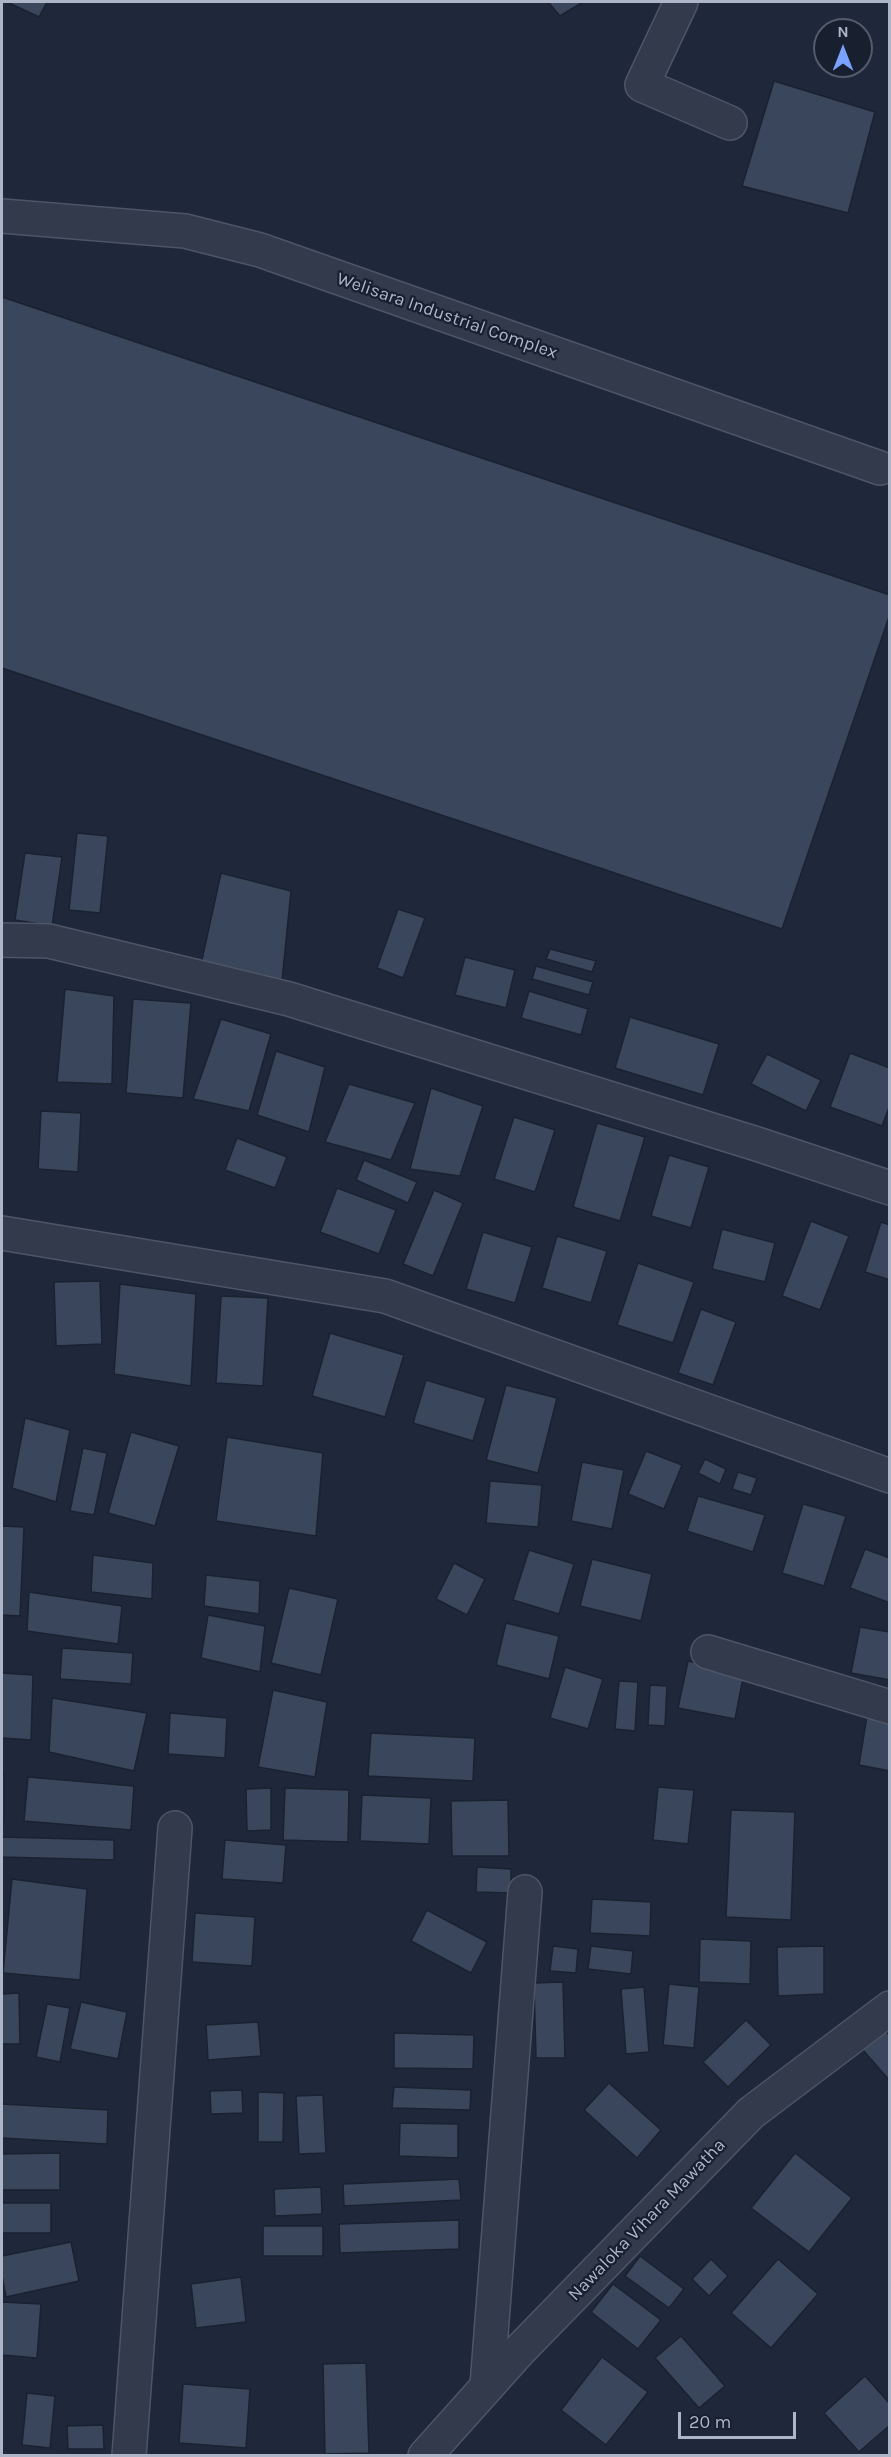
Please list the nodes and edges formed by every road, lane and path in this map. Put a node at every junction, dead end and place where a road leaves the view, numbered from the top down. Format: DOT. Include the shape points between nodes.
graph roads {
  1 [pos="681,2"];
  2 [pos="730,123"];
  3 [pos="2,216"];
  4 [pos="880,468"];
  5 [pos="2,940"];
  6 [pos="890,1188"];
  7 [pos="2,1233"];
  8 [pos="890,1476"];
  9 [pos="708,1652"];
  10 [pos="890,1707"];
  11 [pos="176,1828"];
  12 [pos="525,1892"];
  13 [pos="890,2008"];
  14 [pos="487,2386"];
  15 [pos="129,2456"];
  16 [pos="425,2456"];
  1 -- 2 [label="street" via="642,85"];
  3 -- 4 [label="street, Welisara Industrial Complex" via="185,231 260,250"];
  5 -- 6 [label="street" via="49,941 289,999 757,1143"];
  7 -- 8 [label="street" via="385,1296"];
  9 -- 10 [label="street"];
  11 -- 15 [label="street"];
  12 -- 14 [label="street"];
  13 -- 14 [label="street, Nawaloka Vihara Mawatha" via="752,2113"];
  14 -- 16 [label="street, Nawaloka Vihara Mawatha"];
}
